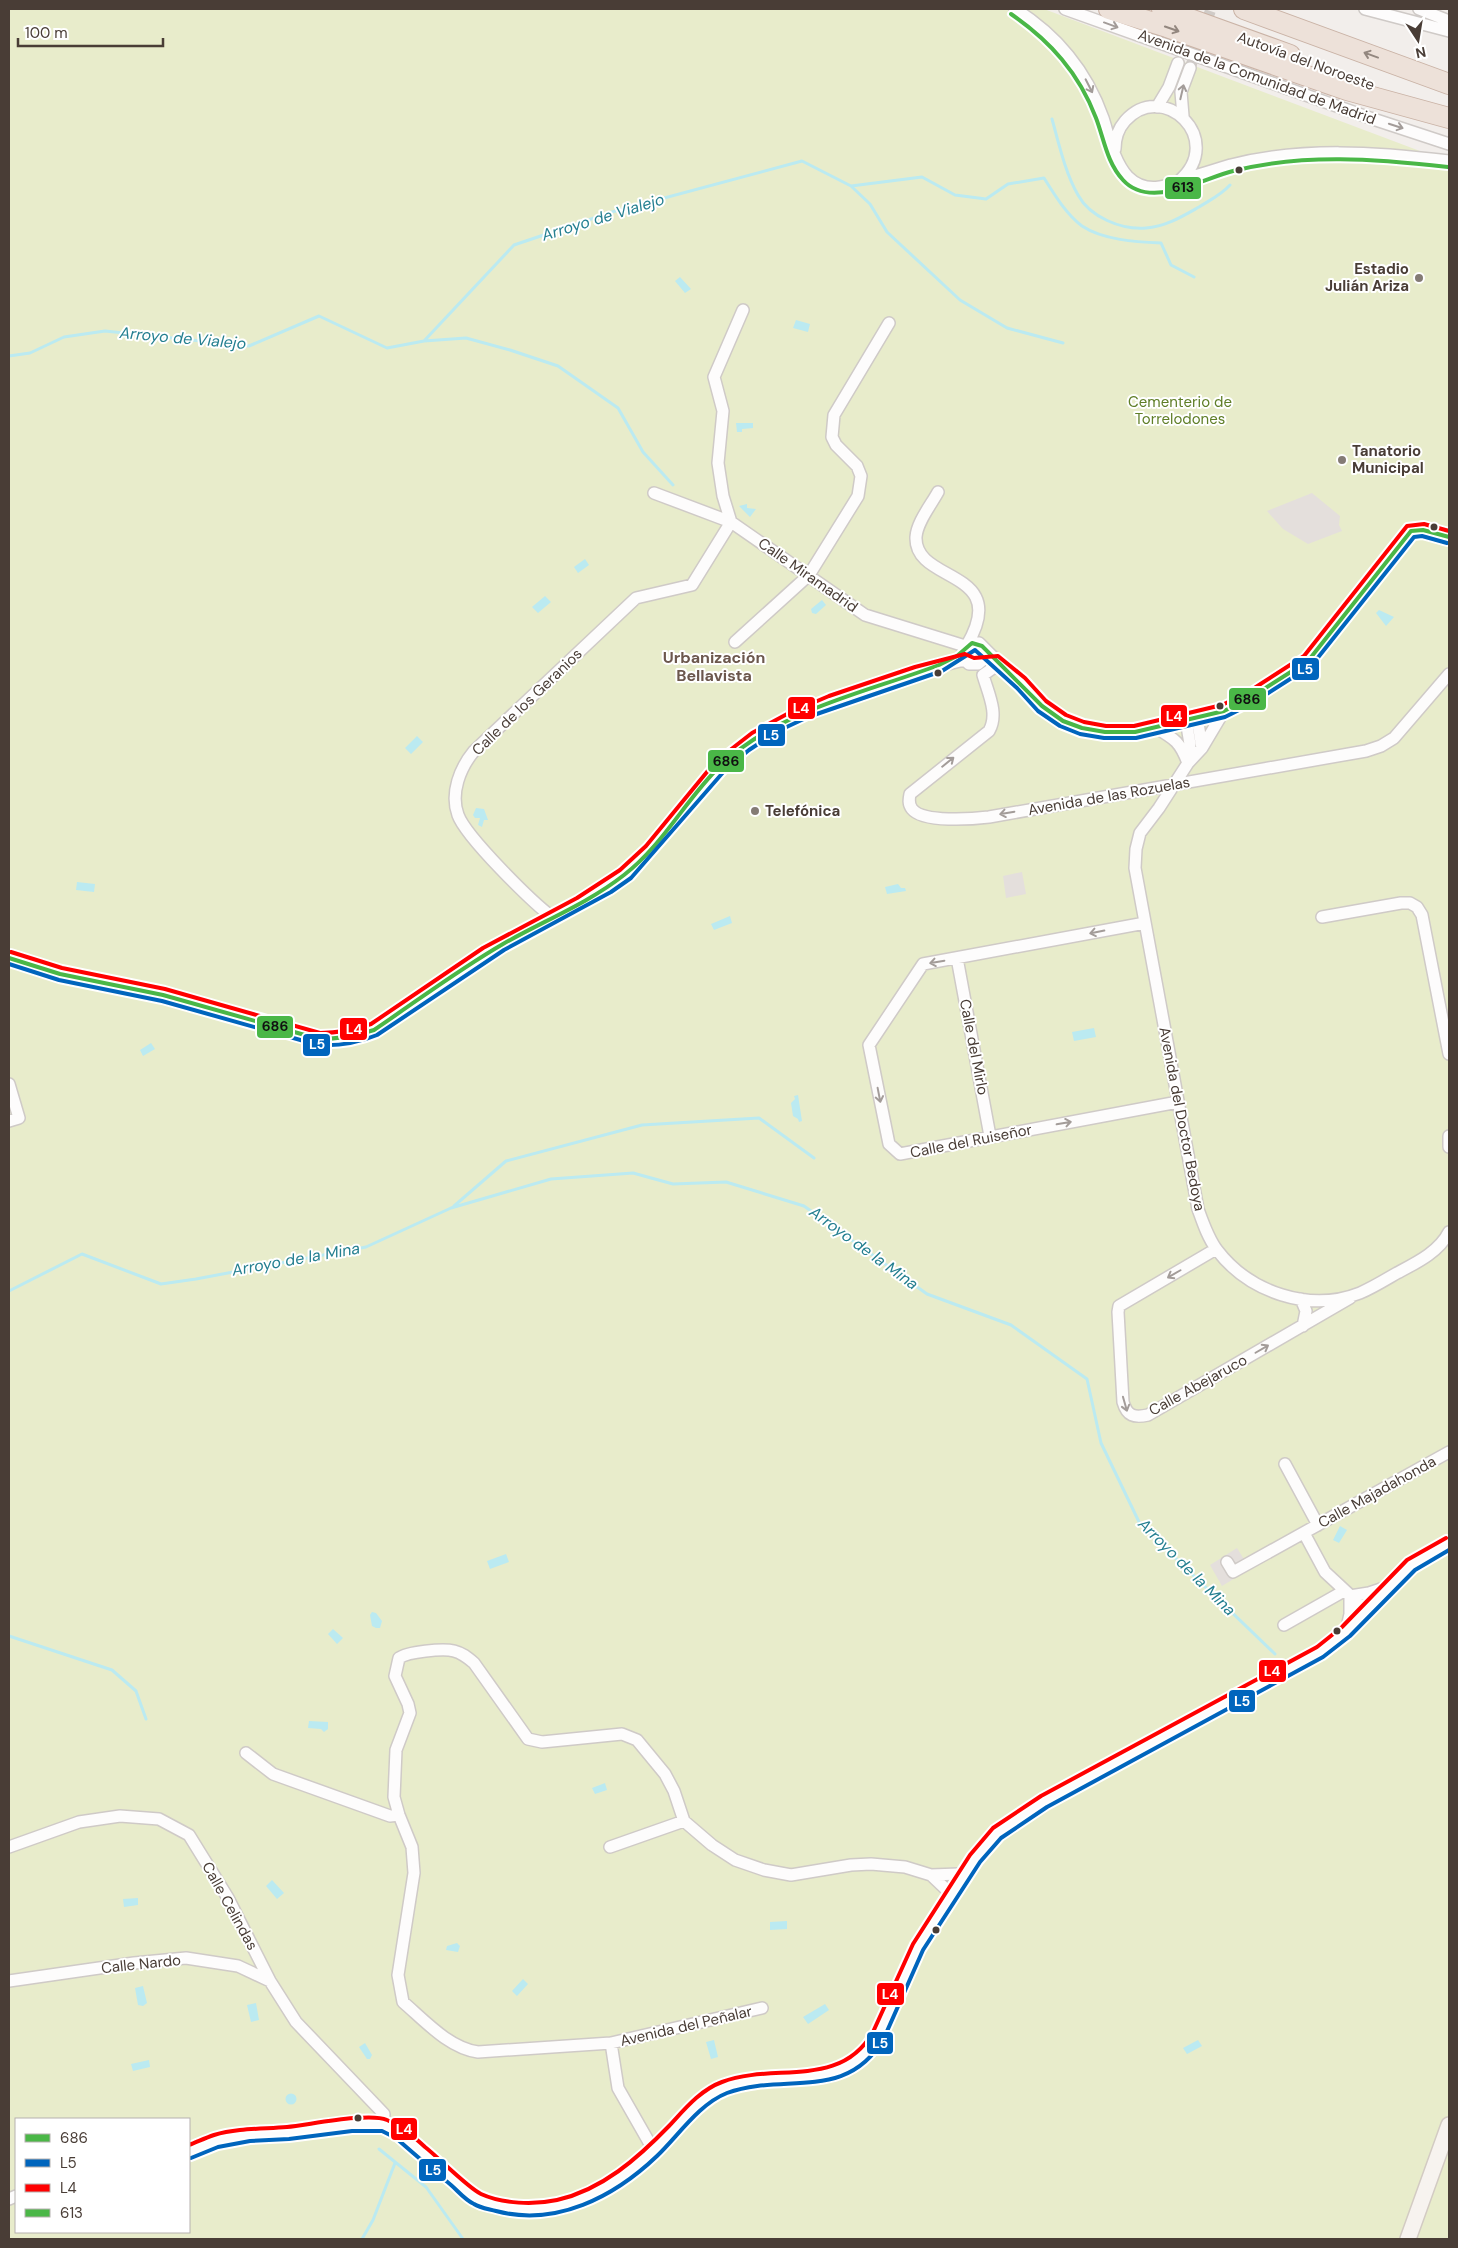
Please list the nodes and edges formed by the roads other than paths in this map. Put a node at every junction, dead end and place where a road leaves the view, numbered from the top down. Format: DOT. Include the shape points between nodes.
graph roads {
  1 [pos="1015,9"];
  2 [pos="1065,9"];
  3 [pos="1109,9"];
  4 [pos="1162,9"];
  5 [pos="1244,9"];
  6 [pos="1365,9"];
  7 [pos="1419,9"];
  8 [pos="1449,21"];
  9 [pos="1449,31"];
  10 [pos="1178,63"];
  11 [pos="1190,68"];
  12 [pos="1449,84"];
  13 [pos="1157,106"];
  14 [pos="1183,116"];
  15 [pos="1449,116"];
  16 [pos="1449,144"];
  17 [pos="1115,154"];
  18 [pos="1449,161"];
  19 [pos="1178,182"];
  20 [pos="743,310"];
  21 [pos="889,323"];
  22 [pos="938,492"];
  23 [pos="654,494"];
  24 [pos="731,522"];
  25 [pos="1449,537"];
  26 [pos="809,575"];
  27 [pos="735,642"];
  28 [pos="970,649"];
  29 [pos="981,662"];
  30 [pos="999,664"];
  31 [pos="1449,674"];
  32 [pos="983,675"];
  33 [pos="1224,711"];
  34 [pos="1192,719"];
  35 [pos="1156,728"];
  36 [pos="1202,748"];
  37 [pos="1188,763"];
  38 [pos="1176,784"];
  39 [pos="552,917"];
  40 [pos="1322,917"];
  41 [pos="1145,923"];
  42 [pos="9,958"];
  43 [pos="957,958"];
  44 [pos="1449,1054"];
  45 [pos="9,1084"];
  46 [pos="1178,1102"];
  47 [pos="9,1120"];
  48 [pos="990,1136"];
  49 [pos="1449,1136"];
  50 [pos="1449,1147"];
  51 [pos="1449,1232"];
  52 [pos="1216,1249"];
  53 [pos="1359,1293"];
  54 [pos="1301,1299"];
  55 [pos="1304,1326"];
  56 [pos="1449,1452"];
  57 [pos="1284,1464"];
  58 [pos="1318,1525"];
  59 [pos="1304,1533"];
  60 [pos="1449,1542"];
  61 [pos="1227,1562"];
  62 [pos="1388,1587"];
  63 [pos="1347,1594"];
  64 [pos="1367,1611"];
  65 [pos="1284,1625"];
  66 [pos="1346,1632"];
  67 [pos="246,1753"];
  68 [pos="399,1815"];
  69 [pos="684,1821"];
  70 [pos="9,1847"];
  71 [pos="610,1847"];
  72 [pos="931,1875"];
  73 [pos="964,1875"];
  74 [pos="952,1895"];
  75 [pos="9,1981"];
  76 [pos="270,1982"];
  77 [pos="762,2008"];
  78 [pos="611,2043"];
  79 [pos="383,2125"];
  80 [pos="1449,2125"];
  81 [pos="654,2150"];
  82 [pos="190,2152"];
  83 [pos="1408,2239"];
  1 -- 17 [label="street, one-way" via="1049,33 1084,76 1096,98"];
  2 -- 16 [label="street, Avenida de la Comunidad de Madrid, one-way"];
  3 -- 15 [label="highway, one-way" via="1346,90"];
  4 -- 15 [label="highway, Autovía del Noroeste"];
  12 -- 5 [label="highway, Autovía del Noroeste, one-way"];
  6 -- 9 [label="street"];
  7 -- 8 [label="street"];
  10 -- 13 [label="street"];
  14 -- 11 [label="street, one-way" via="1181,92"];
  13 -- 14 [label="street"];
  13 -- 17 [label="street" via="1137,111 1125,120 1117,133"];
  14 -- 19 [label="street" via="1195,134 1196,156 1186,175"];
  17 -- 19 [label="street" via="1123,172 1139,184 1159,188"];
  18 -- 19 [label="street" via="1388,153 1336,152 1273,157"];
  20 -- 24 [label="street" via="714,377 723,411 718,463"];
  21 -- 26 [label="street" via="834,415 832,437 857,466 861,485 858,496"];
  22 -- 28 [label="street" via="917,528 917,547 930,564 960,580 974,595 979,617"];
  23 -- 24 [label="street, Calle Miramadrid"];
  24 -- 26 [label="street, Calle Miramadrid"];
  24 -- 39 [label="street, Calle de los Geranios" via="692,585 636,598 474,751 459,775 456,802 464,827 498,866"];
  25 -- 33 [label="street" via="1423,530 1410,531 1308,661"];
  26 -- 27 [label="street"];
  26 -- 28 [label="street, Calle Miramadrid" via="865,615"];
  28 -- 29 [label="street" via="985,656"];
  28 -- 29 [label="street, Calle Miramadrid" via="972,665"];
  28 -- 30 [label="street"];
  28 -- 39 [label="street" via="940,665 806,711 775,726 722,765 627,873"];
  29 -- 30 [label="street, Calle Miramadrid"];
  29 -- 32 [label="street, Avenida de las Rozuelas"];
  30 -- 32 [label="street"];
  30 -- 35 [label="street" via="1042,706 1063,721 1105,732"];
  31 -- 38 [label="street, Avenida de las Rozuelas" via="1404,729 1381,746"];
  38 -- 32 [label="street, Avenida de las Rozuelas, one-way" via="968,819 916,812 909,802 910,794 989,731 994,722"];
  33 -- 34 [label="street"];
  33 -- 36 [label="street, Avenida del Doctor Bedoya"];
  34 -- 35 [label="street"];
  34 -- 36 [label="street"];
  34 -- 37 [label="street, Avenida del Doctor Bedoya"];
  35 -- 37 [label="street" via="1174,738 1182,747"];
  36 -- 37 [label="street, Avenida del Doctor Bedoya"];
  37 -- 38 [label="street, Avenida del Doctor Bedoya"];
  38 -- 41 [label="street, Avenida del Doctor Bedoya" via="1140,833 1136,849 1135,868"];
  39 -- 42 [label="street" via="501,945 374,1030 338,1040 319,1038 163,995 60,974"];
  40 -- 44 [label="street" via="1401,904 1417,906 1422,915"];
  41 -- 43 [label="street, Calle del Ruiseñor, one-way"];
  41 -- 46 [label="street, Avenida del Doctor Bedoya"];
  43 -- 48 [label="street, Calle del Mirlo"];
  43 -- 48 [label="street, Calle del Ruiseñor, one-way" via="923,964 869,1045 889,1144 900,1154"];
  45 -- 47 [label="street" via="19,1118"];
  48 -- 46 [label="street, Calle del Ruiseñor, one-way"];
  46 -- 52 [label="street, Avenida del Doctor Bedoya" via="1198,1209"];
  49 -- 50 [label="street"];
  51 -- 53 [label="street, Avenida del Doctor Bedoya" via="1435,1250"];
  52 -- 54 [label="street, Avenida del Doctor Bedoya" via="1232,1268 1248,1280 1270,1291"];
  52 -- 55 [label="street, Calle Abejaruco, one-way" via="1119,1306 1123,1402 1130,1416 1148,1414"];
  53 -- 54 [label="street, Avenida del Doctor Bedoya" via="1330,1300"];
  53 -- 55 [label="street, Calle Abejaruco"];
  54 -- 55 [label="street" via="1306,1311"];
  56 -- 58 [label="street, Calle Majadahonda"];
  57 -- 58 [label="street"];
  58 -- 59 [label="street, Calle Majadahonda"];
  59 -- 61 [label="street, Calle Majadahonda" via="1233,1572"];
  59 -- 63 [label="street" via="1325,1572"];
  60 -- 62 [label="street" via="1411,1565"];
  62 -- 63 [label="street" via="1369,1593"];
  62 -- 64 [label="street"];
  63 -- 64 [label="street"];
  63 -- 65 [label="street"];
  63 -- 66 [label="street" via="1350,1614"];
  64 -- 66 [label="street"];
  66 -- 73 [label="street" via="1320,1652 1278,1676 1034,1808 998,1832 979,1851"];
  67 -- 68 [label="street" via="273,1774 390,1816"];
  68 -- 69 [label="street, Avenida del Peñalar" via="394,1793 396,1754 410,1713 396,1680 397,1662 407,1654 451,1650 474,1663 528,1739 542,1742 622,1734 637,1740 665,1774"];
  68 -- 78 [label="street, Avenida del Peñalar" via="412,1847 414,1873 398,1975 403,2002 466,2050 478,2052"];
  69 -- 71 [label="street"];
  69 -- 72 [label="street" via="735,1860 764,1870 791,1875 871,1864 905,1867"];
  70 -- 76 [label="street, Calle Celindas" via="79,1822 120,1816 159,1819 190,1835 228,1898"];
  72 -- 73 [label="street"];
  72 -- 74 [label="street"];
  73 -- 74 [label="street"];
  74 -- 81 [label="street" via="918,1947 870,2049 855,2062 838,2071 817,2076 724,2087 704,2099"];
  75 -- 76 [label="street, Calle Nardo" via="186,1958 238,1966"];
  76 -- 79 [label="street, Calle Celindas" via="296,2022 384,2114"];
  77 -- 78 [label="street, Avenida del Peñalar"];
  78 -- 81 [label="street, Avenida del Peñalar" via="618,2088"];
  79 -- 81 [label="street" via="399,2133 477,2199 506,2208 544,2209 598,2194 636,2168"];
  79 -- 82 [label="street" via="249,2135 216,2141"];
  80 -- 83 [label="main road"];
}
